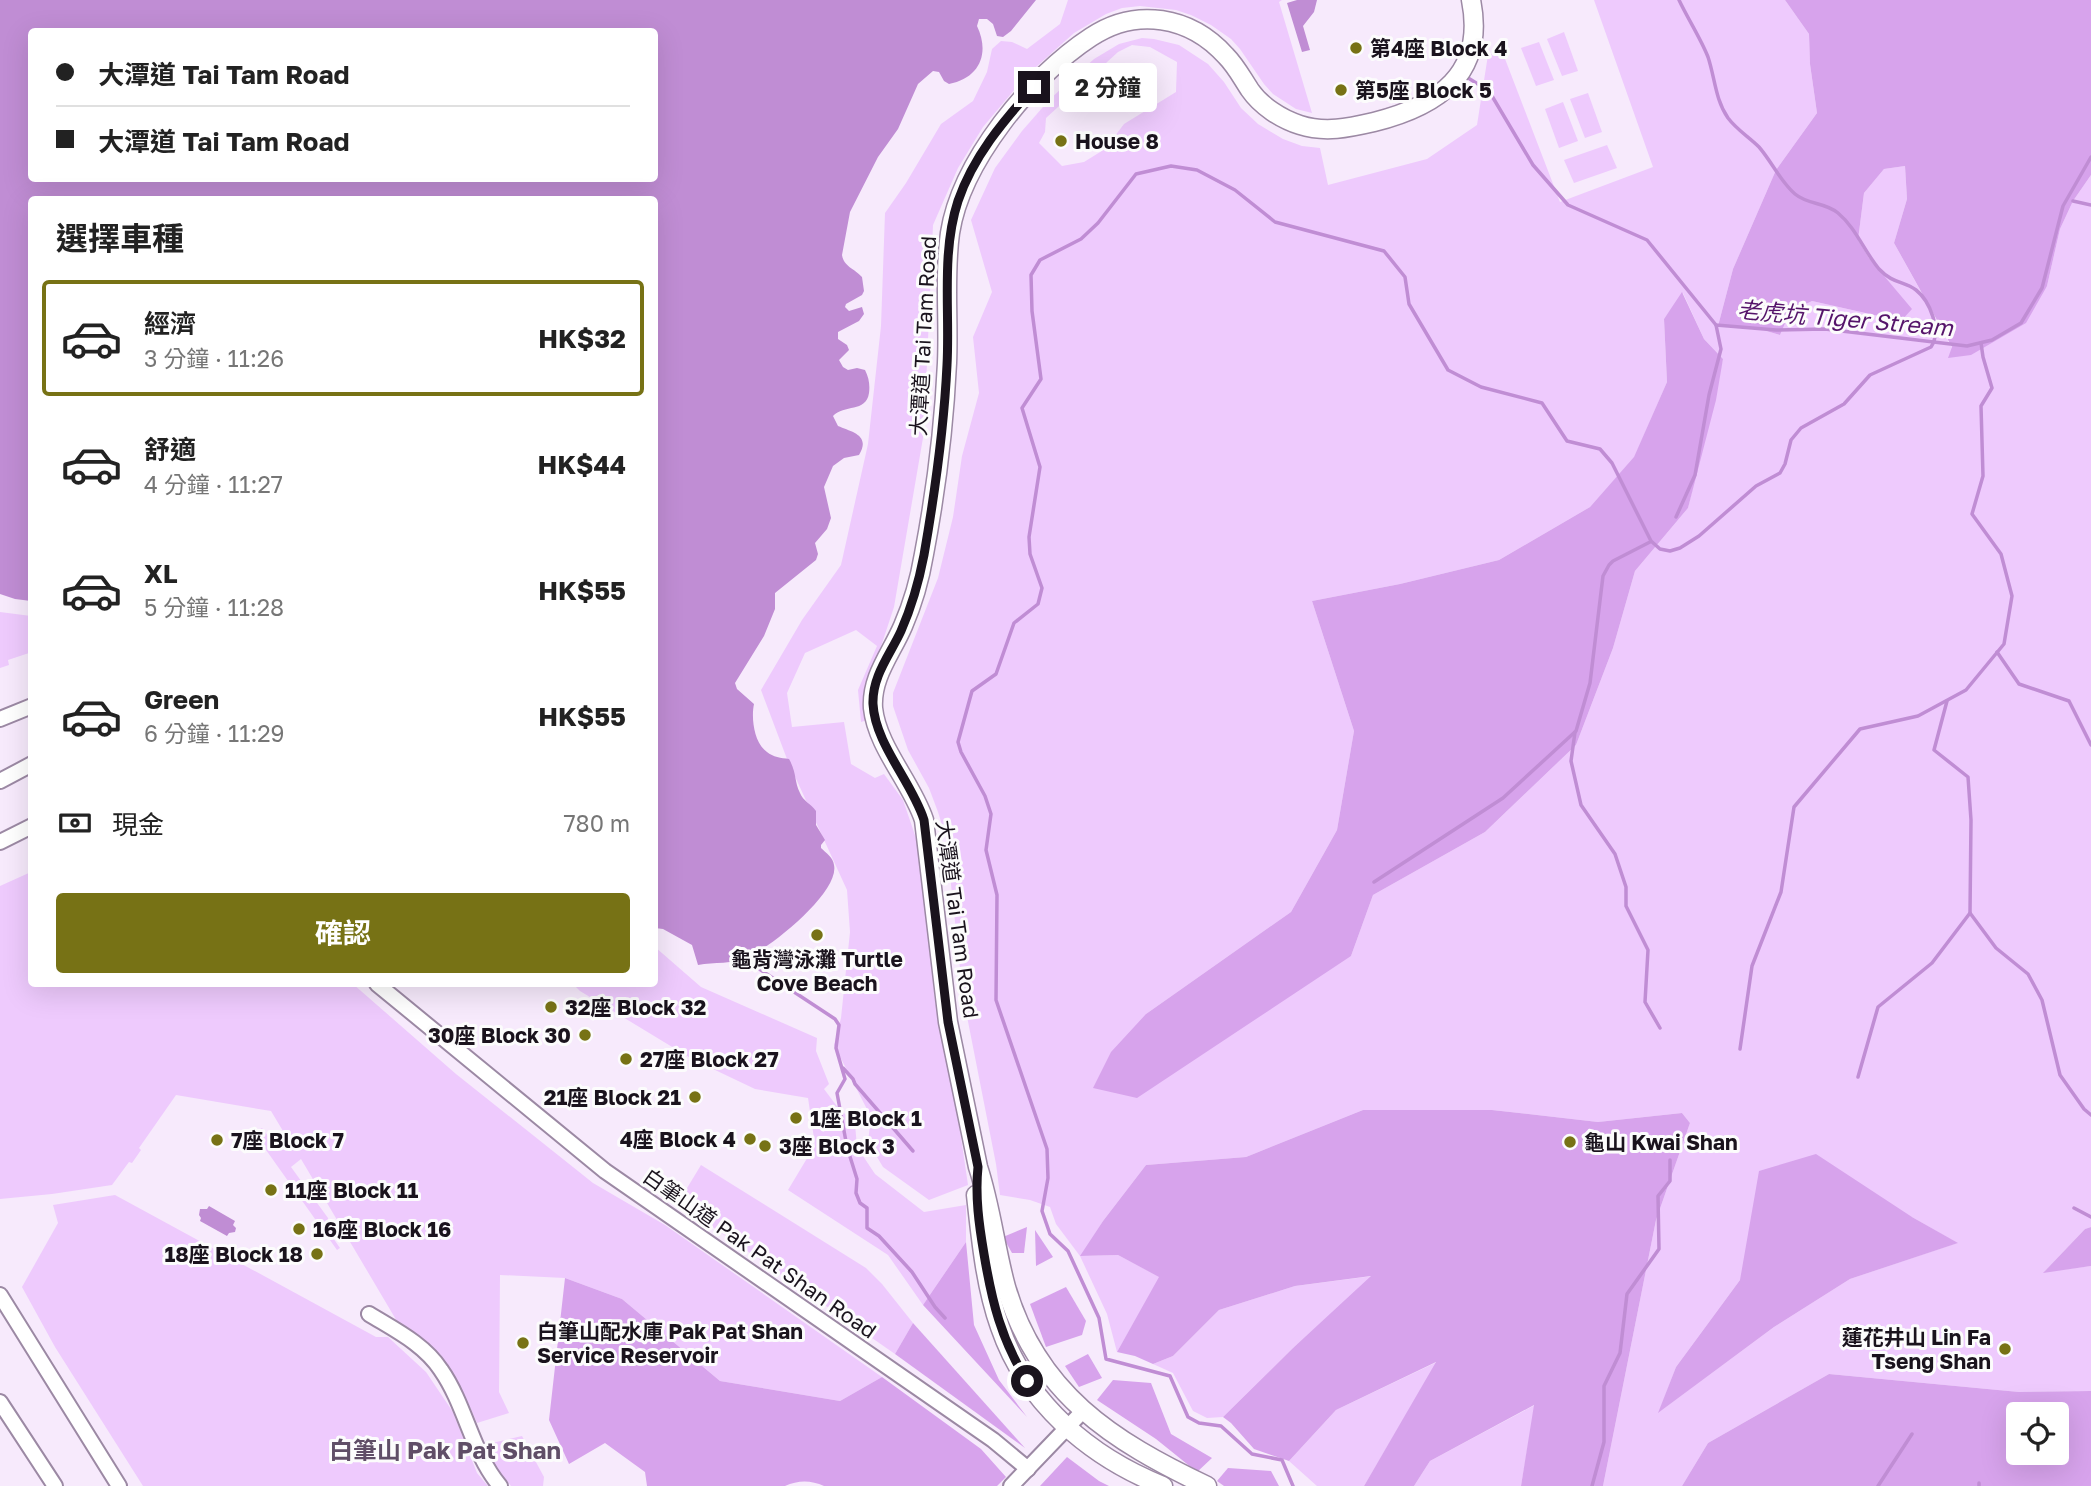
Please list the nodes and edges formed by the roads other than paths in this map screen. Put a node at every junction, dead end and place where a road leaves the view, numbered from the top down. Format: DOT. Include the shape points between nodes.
graph roads {
  1 [pos="1471,0"];
  2 [pos="28,708"];
  3 [pos="0,719"];
  4 [pos="28,766"];
  5 [pos="0,781"];
  6 [pos="28,828"];
  7 [pos="0,842"];
  8 [pos="381,987"];
  9 [pos="978,1167"];
  10 [pos="0,1295"];
  11 [pos="369,1314"];
  12 [pos="0,1402"];
  13 [pos="1083,1410"];
  14 [pos="1068,1428"];
  15 [pos="1028,1469"];
  16 [pos="55,1486"];
  17 [pos="119,1486"];
  18 [pos="500,1486"];
  19 [pos="1011,1486"];
  20 [pos="1163,1486"];
  21 [pos="1207,1486"];
  1 -- 9 [label="main road, 大潭道 Tai Tam Road" via="1472,46 1466,65 1449,87 1402,114 1332,130 1299,125 1268,108 1222,51 1192,30 1148,19 1119,23 1084,41 1034,87 990,140 964,187 950,235 943,425 924,554 908,613 879,672 873,700 877,725 924,820 947,1011"];
  2 -- 3 [label="street"];
  4 -- 5 [label="street"];
  6 -- 7 [label="street"];
  8 -- 15 [label="street, 白筆山道 Pak Pat Shan Road" via="605,1171 993,1440"];
  9 -- 13 [label="main road, 大潭道 Tai Tam Road" via="1005,1281 1022,1328 1043,1367"];
  9 -- 14 [label="main road, 大潭道 Tai Tam Road" via="975,1188 981,1236 1000,1328 1027,1381"];
  10 -- 17 [label="street"];
  11 -- 18 [label="street" via="414,1342 442,1371 486,1468"];
  12 -- 16 [label="street"];
  13 -- 14 [label="street"];
  13 -- 21 [label="main road, 大潭道 Tai Tam Road" via="1142,1454"];
  14 -- 15 [label="street"];
  14 -- 20 [label="main road, 大潭道 Tai Tam Road" via="1114,1462"];
  15 -- 19 [label="street"];
}
